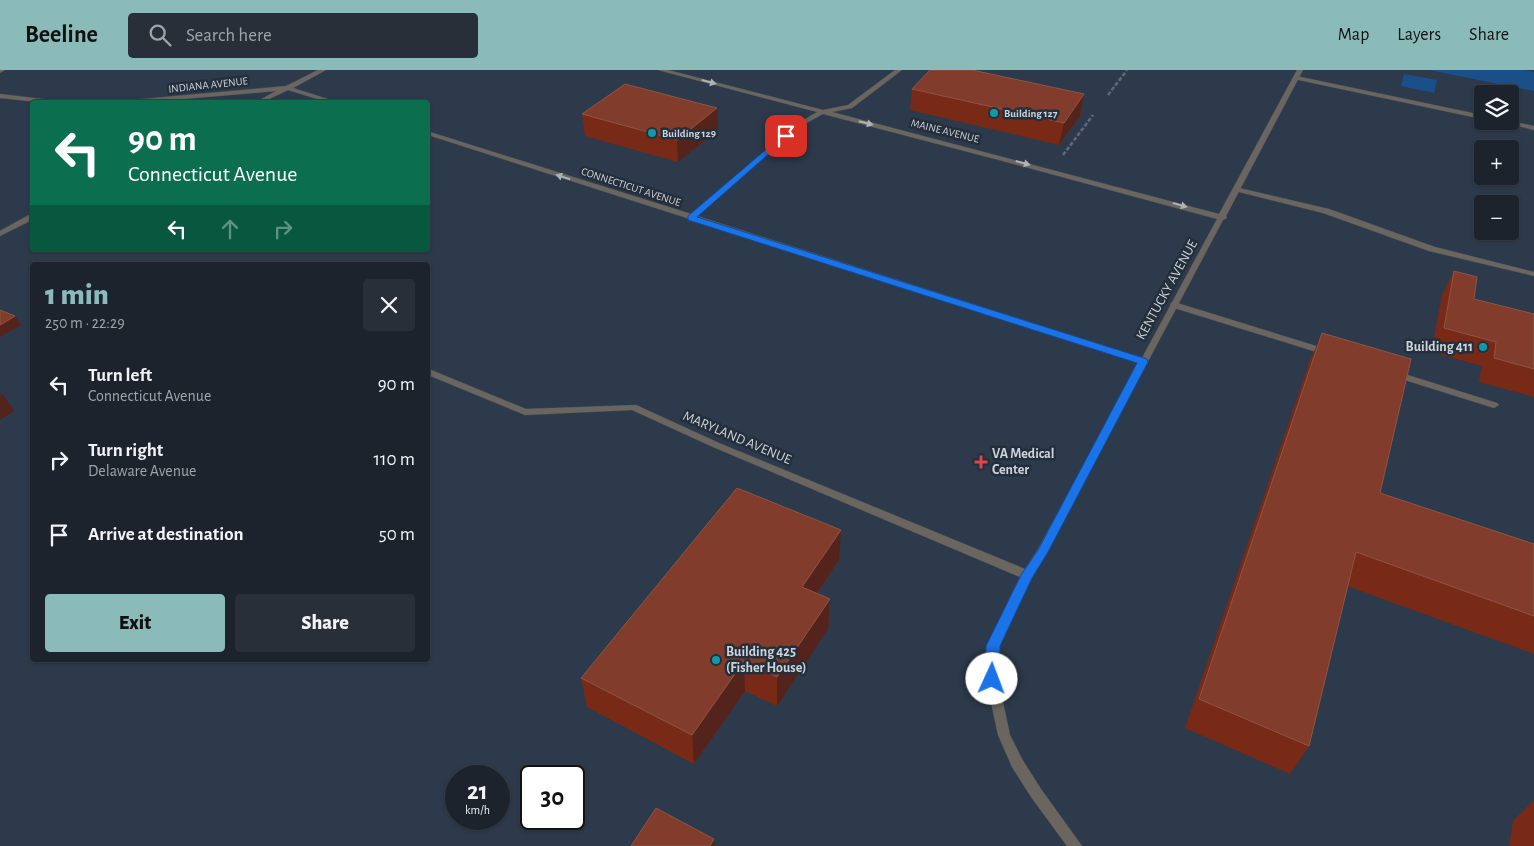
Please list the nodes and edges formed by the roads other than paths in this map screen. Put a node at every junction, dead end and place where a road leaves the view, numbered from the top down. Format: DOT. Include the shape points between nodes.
graph roads {
  1 [pos="323,70"];
  2 [pos="662,70"];
  3 [pos="899,70"];
  4 [pos="1298,74"];
  5 [pos="287,88"];
  6 [pos="0,96"];
  7 [pos="34,100"];
  8 [pos="154,100"];
  9 [pos="263,100"];
  10 [pos="326,100"];
  11 [pos="822,112"];
  12 [pos="1474,115"];
  13 [pos="1519,125"];
  14 [pos="1534,128"];
  15 [pos="430,134"];
  16 [pos="1238,189"];
  17 [pos="30,218"];
  18 [pos="691,218"];
  19 [pos="1223,218"];
  20 [pos="0,234"];
  21 [pos="1534,274"];
  22 [pos="1174,305"];
  23 [pos="1334,355"];
  24 [pos="1143,362"];
  25 [pos="1381,370"];
  26 [pos="430,373"];
  27 [pos="1494,405"];
  28 [pos="1027,575"];
  29 [pos="1075,846"];
  1 -- 5 [label="street"];
  2 -- 11 [label="street, MAINE AVENUE, one-way"];
  3 -- 11 [label="street" via="850,107"];
  4 -- 12 [label="street"];
  4 -- 16 [label="street, KENTUCKY AVENUE"];
  5 -- 8 [label="street, INDIANA AVENUE"];
  5 -- 9 [label="street"];
  5 -- 10 [label="street"];
  6 -- 7 [label="street"];
  11 -- 18 [label="street" via="799,125"];
  11 -- 19 [label="street, MAINE AVENUE, one-way"];
  13 -- 14 [label="street"];
  18 -- 15 [label="street, CONNECTICUT AVENUE, one-way"];
  16 -- 19 [label="street, KENTUCKY AVENUE"];
  16 -- 21 [label="street" via="1326,211 1432,249"];
  17 -- 20 [label="street"];
  18 -- 24 [label="street, CONNECTICUT AVENUE"];
  19 -- 22 [label="street, KENTUCKY AVENUE"];
  22 -- 23 [label="street"];
  22 -- 24 [label="street, KENTUCKY AVENUE"];
  24 -- 28 [label="street, KENTUCKY AVENUE"];
  25 -- 27 [label="street"];
  26 -- 28 [label="street, MARYLAND AVENUE" via="525,412 633,407"];
  28 -- 29 [label="street, KENTUCKY AVENUE" via="993,646 992,679 1004,735 1017,763"];
}
